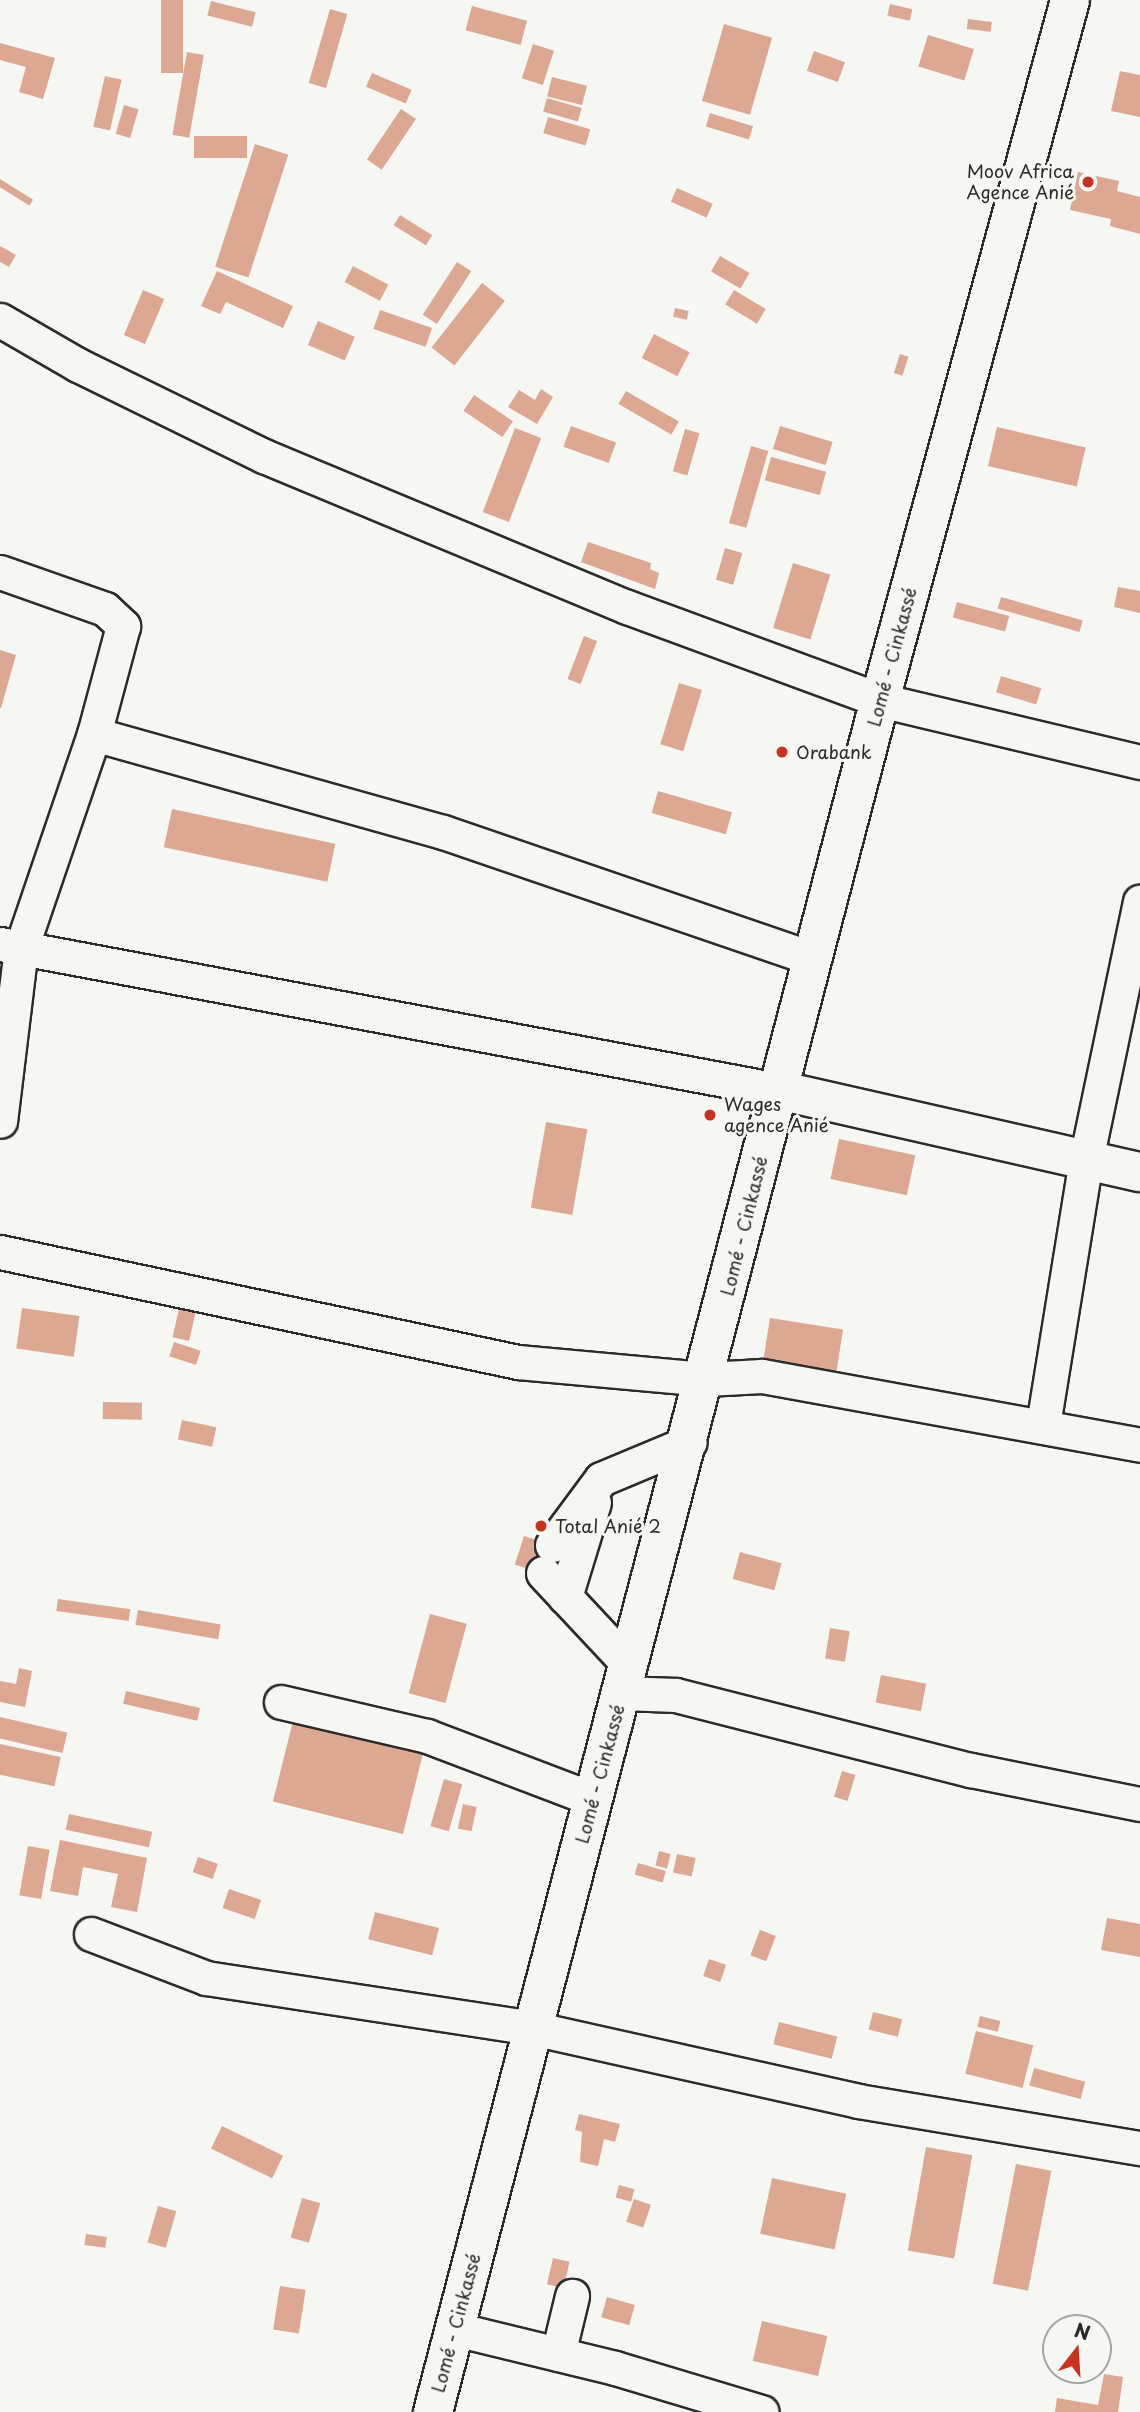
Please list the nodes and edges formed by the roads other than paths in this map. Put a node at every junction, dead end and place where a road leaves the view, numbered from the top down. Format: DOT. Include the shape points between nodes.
graph roads {
  1 [pos="1070,0"];
  2 [pos="0,320"];
  3 [pos="0,572"];
  4 [pos="880,700"];
  5 [pos="94,734"];
  6 [pos="1140,762"];
  7 [pos="1140,902"];
  8 [pos="11,946"];
  9 [pos="813,959"];
  10 [pos="778,1090"];
  11 [pos="0,1121"];
  12 [pos="1086,1160"];
  13 [pos="1140,1172"];
  14 [pos="0,1252"];
  15 [pos="706,1379"];
  16 [pos="1043,1425"];
  17 [pos="690,1442"];
  18 [pos="1140,1445"];
  19 [pos="601,1479"];
  20 [pos="553,1572"];
  21 [pos="625,1679"];
  22 [pos="281,1702"];
  23 [pos="593,1799"];
  24 [pos="1140,1804"];
  25 [pos="91,1934"];
  26 [pos="532,2028"];
  27 [pos="1140,2148"];
  28 [pos="572,2296"];
  29 [pos="455,2329"];
  30 [pos="558,2354"];
  31 [pos="433,2412"];
  32 [pos="762,2412"];
  1 -- 4 [label="main road, Lomé - Cinkassé"];
  2 -- 4 [label="street" via="78,365 264,456 627,607"];
  3 -- 5 [label="street" via="105,609 123,626"];
  4 -- 6 [label="street"];
  4 -- 9 [label="main road, Lomé - Cinkassé"];
  5 -- 8 [label="street"];
  5 -- 9 [label="street" via="443,832"];
  7 -- 12 [label="street"];
  8 -- 10 [label="street"];
  8 -- 11 [label="street"];
  9 -- 10 [label="main road, Lomé - Cinkassé"];
  10 -- 12 [label="main road"];
  10 -- 15 [label="main road, Lomé - Cinkassé"];
  12 -- 13 [label="main road"];
  12 -- 16 [label="street"];
  14 -- 15 [label="street" via="518,1362"];
  15 -- 16 [label="street" via="762,1376"];
  15 -- 17 [label="main road, Lomé - Cinkassé"];
  16 -- 18 [label="street"];
  17 -- 19 [label="street"];
  17 -- 21 [label="main road, Lomé - Cinkassé"];
  19 -- 20 [label="street"];
  19 -- 20 [label="street"];
  20 -- 21 [label="street"];
  21 -- 23 [label="main road, Lomé - Cinkassé"];
  21 -- 24 [label="street" via="971,1770"];
  22 -- 23 [label="street" via="428,1736"];
  23 -- 26 [label="main road, Lomé - Cinkassé"];
  25 -- 26 [label="street" via="206,1978"];
  26 -- 27 [label="street" via="858,2101"];
  26 -- 29 [label="main road, Lomé - Cinkassé"];
  28 -- 30 [label="street"];
  29 -- 30 [label="street"];
  29 -- 31 [label="main road, Lomé - Cinkassé"];
  30 -- 32 [label="street"];
}
